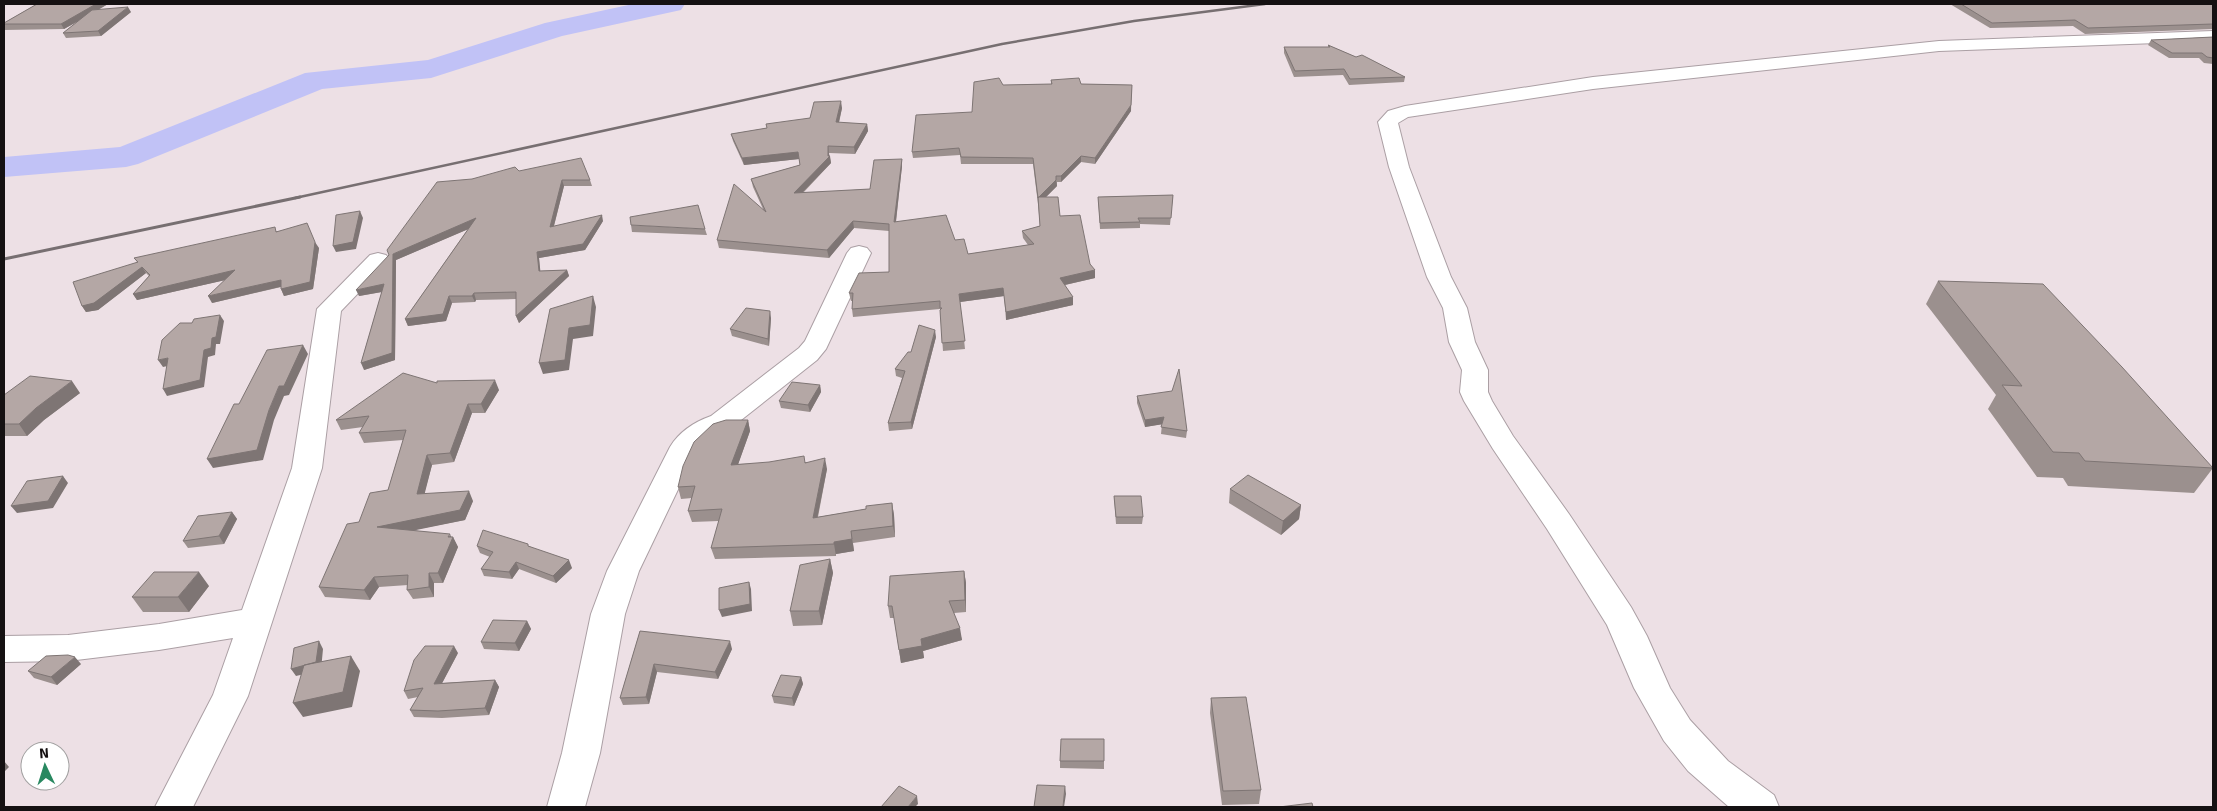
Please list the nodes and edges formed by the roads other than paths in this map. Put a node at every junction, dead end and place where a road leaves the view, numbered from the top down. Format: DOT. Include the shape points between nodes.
graph roads {
  1 [pos="2213,36"];
  2 [pos="860,254"];
  3 [pos="378,260"];
  4 [pos="255,621"];
  5 [pos="4,649"];
  6 [pos="174,807"];
  7 [pos="566,807"];
  8 [pos="1760,807"];
  1 -- 8 [label="street" via="1939,46 1771,62 1492,97 1395,114 1388,122 1399,167 1439,277 1455,308 1462,342 1475,370 1474,392 1624,622 1657,698 1674,728 1706,765 1744,798"];
  2 -- 7 [label="street" via="817,344 808,354 721,422 705,428 684,447 623,571 608,614 581,752"];
  3 -- 4 [label="street" via="329,309 307,468"];
  4 -- 5 [label="street" via="68,648"];
  4 -- 6 [label="street" via="230,696"];
}
